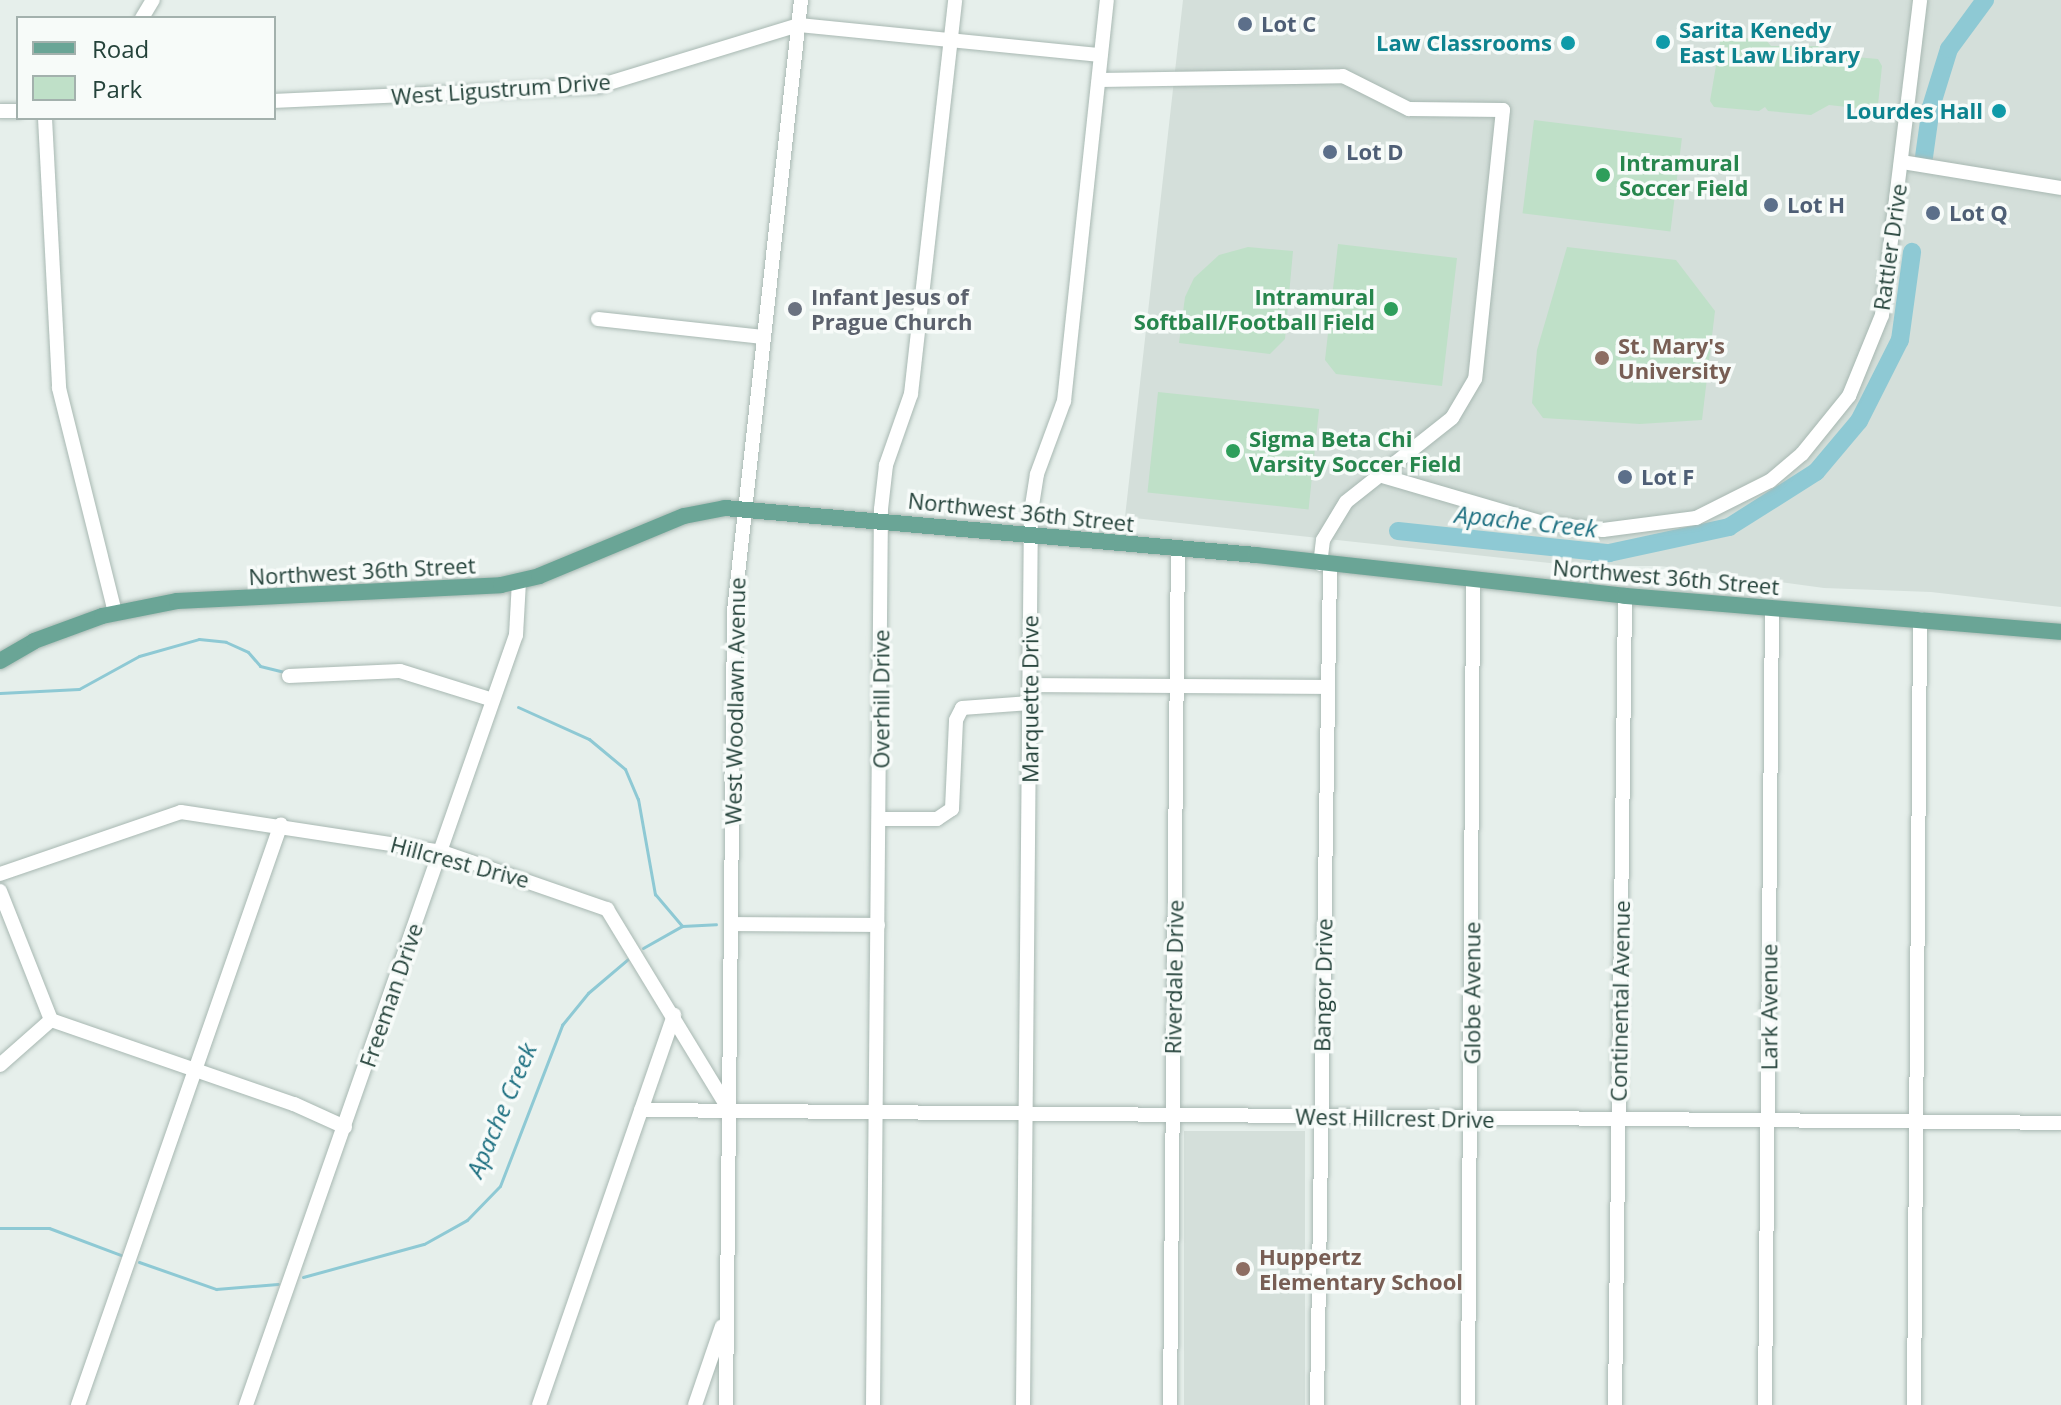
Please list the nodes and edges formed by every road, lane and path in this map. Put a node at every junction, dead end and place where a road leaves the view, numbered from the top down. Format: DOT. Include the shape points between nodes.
graph roads {
  1 [pos="801,0"];
  2 [pos="955,0"];
  3 [pos="1107,0"];
  4 [pos="1920,0"];
  5 [pos="799,25"];
  6 [pos="951,39"];
  7 [pos="1101,55"];
  8 [pos="1099,80"];
  9 [pos="276,101"];
  10 [pos="45,120"];
  11 [pos="1902,162"];
  12 [pos="2061,188"];
  13 [pos="598,319"];
  14 [pos="763,337"];
  15 [pos="1379,475"];
  16 [pos="745,507"];
  17 [pos="881,520"];
  18 [pos="1030,535"];
  19 [pos="1178,548"];
  20 [pos="1325,564"];
  21 [pos="1473,580"];
  22 [pos="519,581"];
  23 [pos="1625,596"];
  24 [pos="1772,609"];
  25 [pos="115,612"];
  26 [pos="1920,619"];
  27 [pos="2061,632"];
  28 [pos="0,661"];
  29 [pos="289,676"];
  30 [pos="1031,685"];
  31 [pos="1178,685"];
  32 [pos="1327,687"];
  33 [pos="493,700"];
  34 [pos="1030,703"];
  35 [pos="880,819"];
  36 [pos="281,824"];
  37 [pos="442,852"];
  38 [pos="0,874"];
  39 [pos="0,891"];
  40 [pos="731,924"];
  41 [pos="878,925"];
  42 [pos="674,1015"];
  43 [pos="51,1020"];
  44 [pos="0,1065"];
  45 [pos="196,1071"];
  46 [pos="728,1109"];
  47 [pos="641,1110"];
  48 [pos="876,1112"];
  49 [pos="1025,1112"];
  50 [pos="1172,1116"];
  51 [pos="1321,1118"];
  52 [pos="1471,1119"];
  53 [pos="1618,1121"];
  54 [pos="1768,1122"];
  55 [pos="1917,1122"];
  56 [pos="2061,1123"];
  57 [pos="345,1127"];
  58 [pos="726,1314"];
  59 [pos="78,1405"];
  60 [pos="246,1405"];
  61 [pos="539,1405"];
  62 [pos="695,1405"];
  63 [pos="726,1405"];
  64 [pos="873,1405"];
  65 [pos="1023,1405"];
  66 [pos="1170,1405"];
  67 [pos="1317,1405"];
  68 [pos="1468,1405"];
  69 [pos="1615,1405"];
  70 [pos="1765,1405"];
  71 [pos="1914,1405"];
  1 -- 5 [label="street, West Woodlawn Avenue"];
  2 -- 6 [label="street, Overhill Drive"];
  3 -- 7 [label="street, Marquette Drive"];
  4 -- 11 [label="street, Rattler Drive"];
  5 -- 6 [label="street, West Ligustrum Drive"];
  5 -- 9 [label="street, West Ligustrum Drive" via="599,86"];
  5 -- 14 [label="street, West Woodlawn Avenue"];
  6 -- 7 [label="street, West Ligustrum Drive"];
  6 -- 17 [label="street, Overhill Drive" via="911,394 886,465"];
  7 -- 8 [label="street, Marquette Drive"];
  8 -- 15 [label="street, Bangor Drive" via="1343,76 1409,109 1503,110 1475,379 1452,418"];
  8 -- 18 [label="street, Marquette Drive" via="1064,401 1037,474"];
  10 -- 25 [label="street" via="59,388"];
  11 -- 12 [label="street"];
  11 -- 15 [label="street, Rattler Drive" via="1882,315 1866,361 1829,427 1770,481 1696,518 1603,530 1543,523"];
  13 -- 14 [label="street"];
  14 -- 16 [label="street, West Woodlawn Avenue"];
  15 -- 20 [label="street, Bangor Drive" via="1331,520"];
  16 -- 17 [label="main road, Northwest 36th Street"];
  16 -- 22 [label="main road, Northwest 36th Street" via="684,516"];
  16 -- 40 [label="street, West Woodlawn Avenue" via="734,611"];
  17 -- 18 [label="main road, Northwest 36th Street"];
  17 -- 35 [label="street, Overhill Drive"];
  18 -- 19 [label="main road, Northwest 36th Street"];
  18 -- 30 [label="street, Marquette Drive"];
  19 -- 20 [label="main road, Northwest 36th Street"];
  19 -- 31 [label="street, Riverdale Drive"];
  20 -- 21 [label="main road, Northwest 36th Street"];
  20 -- 32 [label="street, Bangor Drive"];
  21 -- 23 [label="main road, Northwest 36th Street"];
  21 -- 52 [label="street, Globe Avenue"];
  22 -- 25 [label="main road, Northwest 36th Street" via="453,591 177,601"];
  22 -- 33 [label="street, Freeman Drive" via="516,635"];
  23 -- 24 [label="main road, Northwest 36th Street"];
  23 -- 53 [label="street, Continental Avenue"];
  24 -- 26 [label="main road, Northwest 36th Street"];
  24 -- 54 [label="street, Lark Avenue"];
  25 -- 28 [label="main road, Northwest 36th Street" via="34,641"];
  26 -- 27 [label="main road, Northwest 36th Street"];
  26 -- 55 [label="street"];
  29 -- 33 [label="street" via="400,671"];
  30 -- 31 [label="street"];
  30 -- 34 [label="street, Marquette Drive"];
  31 -- 32 [label="street"];
  31 -- 50 [label="street, Riverdale Drive"];
  32 -- 51 [label="street, Bangor Drive"];
  33 -- 37 [label="street, Freeman Drive"];
  34 -- 35 [label="street" via="962,708 956,720 952,809 937,819"];
  34 -- 49 [label="street, Marquette Drive"];
  35 -- 41 [label="street, Overhill Drive"];
  36 -- 37 [label="street, Hillcrest Drive"];
  36 -- 38 [label="street, Hillcrest Drive" via="171,812"];
  36 -- 45 [label="street"];
  37 -- 42 [label="street, Hillcrest Drive" via="607,909"];
  37 -- 57 [label="street, Freeman Drive"];
  39 -- 43 [label="street"];
  40 -- 41 [label="street"];
  40 -- 46 [label="street, West Woodlawn Avenue"];
  41 -- 48 [label="street, Overhill Drive"];
  42 -- 46 [label="street, Hillcrest Drive"];
  42 -- 47 [label="street"];
  43 -- 44 [label="street"];
  43 -- 45 [label="street"];
  45 -- 57 [label="street"];
  45 -- 59 [label="street"];
  46 -- 47 [label="street"];
  46 -- 48 [label="street, West Hillcrest Drive"];
  46 -- 58 [label="street, West Woodlawn Avenue"];
  47 -- 61 [label="street"];
  48 -- 49 [label="street, West Hillcrest Drive"];
  48 -- 64 [label="street, Overhill Drive"];
  49 -- 50 [label="street, West Hillcrest Drive"];
  49 -- 65 [label="street, Marquette Drive"];
  50 -- 51 [label="street, West Hillcrest Drive"];
  50 -- 66 [label="street, Riverdale Drive"];
  51 -- 52 [label="street, West Hillcrest Drive"];
  51 -- 67 [label="street, Bangor Drive"];
  52 -- 53 [label="street, West Hillcrest Drive"];
  52 -- 68 [label="street, Globe Avenue"];
  53 -- 54 [label="street, West Hillcrest Drive"];
  53 -- 69 [label="street, Continental Avenue"];
  54 -- 55 [label="street, West Hillcrest Drive"];
  54 -- 70 [label="street, Lark Avenue"];
  55 -- 56 [label="street, West Hillcrest Drive"];
  55 -- 71 [label="street"];
  57 -- 60 [label="street, Freeman Drive"];
  58 -- 62 [label="street"];
  58 -- 63 [label="street, West Woodlawn Avenue"];
}
